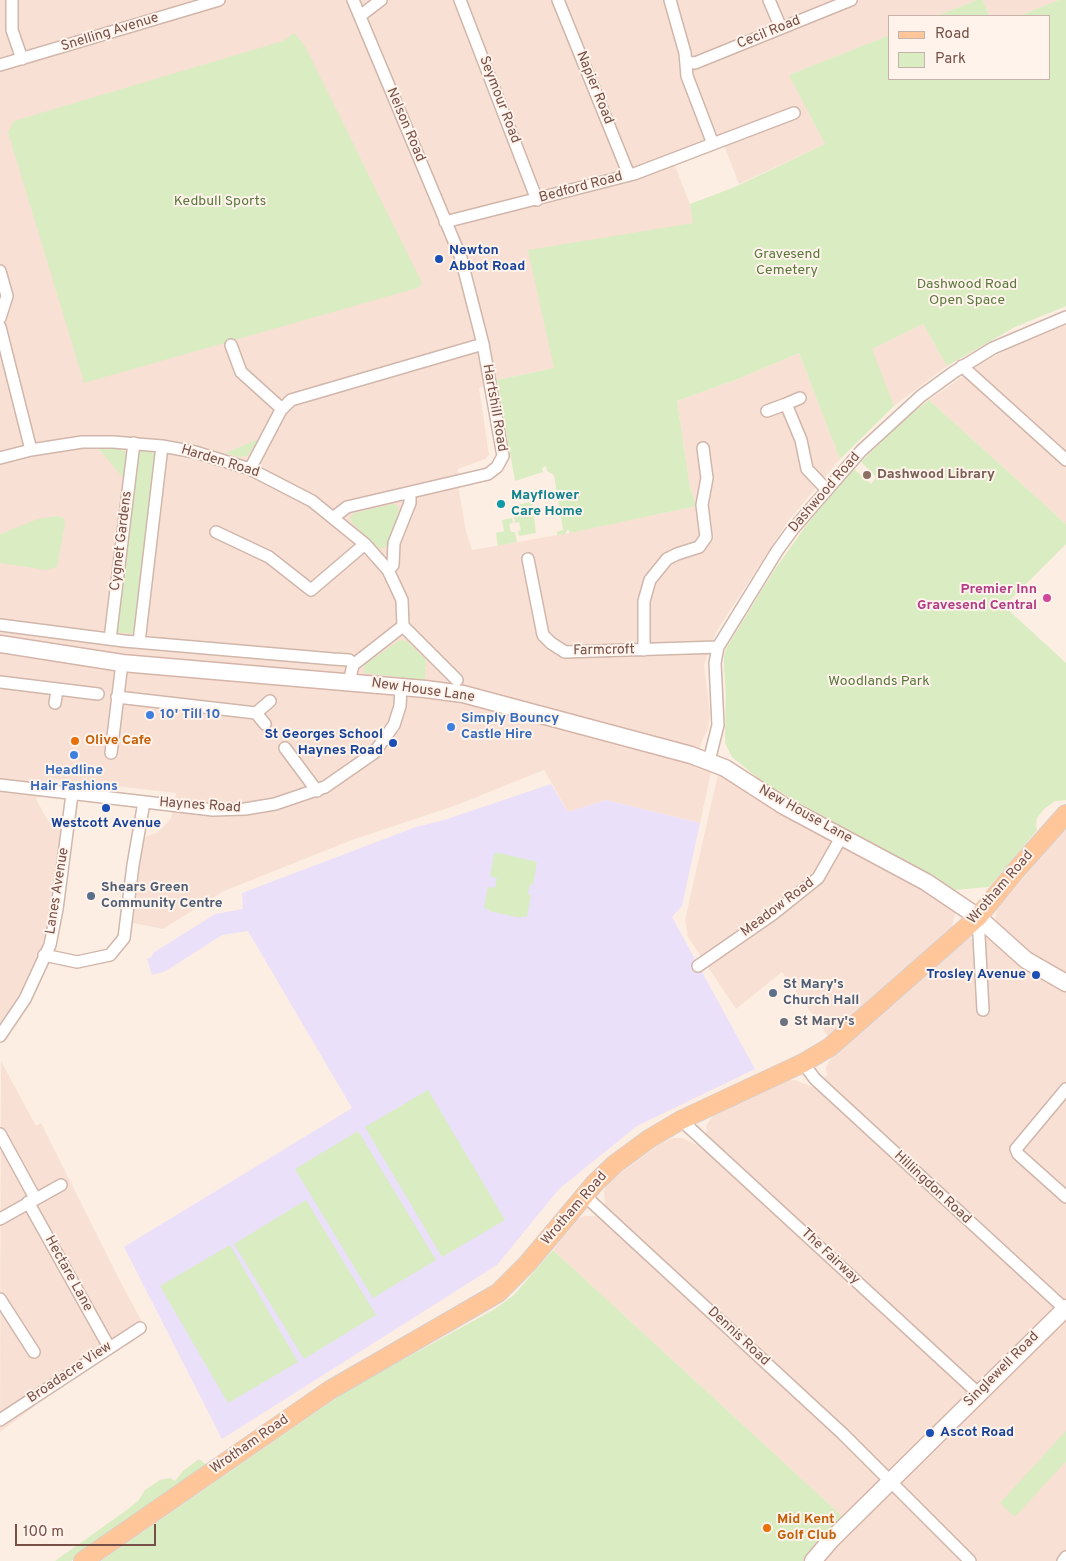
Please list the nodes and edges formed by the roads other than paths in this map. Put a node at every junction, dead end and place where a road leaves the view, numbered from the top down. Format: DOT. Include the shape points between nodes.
graph roads {
  1 [pos="12,0"];
  2 [pos="220,0"];
  3 [pos="353,0"];
  4 [pos="381,0"];
  5 [pos="460,0"];
  6 [pos="558,0"];
  7 [pos="670,0"];
  8 [pos="769,0"];
  9 [pos="851,0"];
  10 [pos="197,3"];
  11 [pos="360,16"];
  12 [pos="781,28"];
  13 [pos="22,59"];
  14 [pos="686,62"];
  15 [pos="0,65"];
  16 [pos="794,113"];
  17 [pos="713,144"];
  18 [pos="629,175"];
  19 [pos="537,200"];
  20 [pos="445,222"];
  21 [pos="460,258"];
  22 [pos="0,272"];
  23 [pos="0,319"];
  24 [pos="1065,319"];
  25 [pos="483,344"];
  26 [pos="231,346"];
  27 [pos="962,366"];
  28 [pos="800,398"];
  29 [pos="786,404"];
  30 [pos="282,409"];
  31 [pos="767,411"];
  32 [pos="134,443"];
  33 [pos="162,446"];
  34 [pos="703,448"];
  35 [pos="31,450"];
  36 [pos="0,458"];
  37 [pos="1066,460"];
  38 [pos="250,469"];
  39 [pos="826,489"];
  40 [pos="410,493"];
  41 [pos="334,517"];
  42 [pos="216,532"];
  43 [pos="365,544"];
  44 [pos="528,559"];
  45 [pos="388,570"];
  46 [pos="0,625"];
  47 [pos="404,626"];
  48 [pos="110,639"];
  49 [pos="140,642"];
  50 [pos="0,644"];
  51 [pos="718,647"];
  52 [pos="644,650"];
  53 [pos="122,663"];
  54 [pos="354,664"];
  55 [pos="456,680"];
  56 [pos="0,682"];
  57 [pos="349,682"];
  58 [pos="401,687"];
  59 [pos="57,690"];
  60 [pos="98,694"];
  61 [pos="117,697"];
  62 [pos="270,701"];
  63 [pos="55,703"];
  64 [pos="256,713"];
  65 [pos="265,724"];
  66 [pos="285,748"];
  67 [pos="111,753"];
  68 [pos="709,761"];
  69 [pos="0,785"];
  70 [pos="317,791"];
  71 [pos="72,794"];
  72 [pos="144,802"];
  73 [pos="1066,814"];
  74 [pos="842,836"];
  75 [pos="978,918"];
  76 [pos="44,955"];
  77 [pos="698,966"];
  78 [pos="1064,978"];
  79 [pos="983,1010"];
  80 [pos="0,1036"];
  81 [pos="803,1063"];
  82 [pos="1066,1089"];
  83 [pos="682,1120"];
  84 [pos="0,1134"];
  85 [pos="61,1185"];
  86 [pos="584,1195"];
  87 [pos="1066,1197"];
  88 [pos="32,1200"];
  89 [pos="0,1219"];
  90 [pos="0,1300"];
  91 [pos="1065,1309"];
  92 [pos="140,1328"];
  93 [pos="109,1347"];
  94 [pos="34,1352"];
  95 [pos="979,1394"];
  96 [pos="0,1420"];
  97 [pos="892,1480"];
  98 [pos="1066,1557"];
  99 [pos="84,1561"];
  100 [pos="813,1561"];
  101 [pos="970,1561"];
  102 [pos="1063,1561"];
  1 -- 13 [label="street" via="12,30"];
  2 -- 10 [label="street, Snelling Avenue"];
  3 -- 11 [label="street, Nelson Road"];
  4 -- 11 [label="street"];
  5 -- 19 [label="street, Seymour Road"];
  6 -- 18 [label="street, Napier Road"];
  7 -- 14 [label="street"];
  8 -- 12 [label="street"];
  9 -- 12 [label="street, Cecil Road"];
  10 -- 13 [label="street, Snelling Avenue"];
  11 -- 20 [label="street, Nelson Road"];
  12 -- 14 [label="street, Cecil Road" via="695,62"];
  13 -- 15 [label="street, Snelling Avenue"];
  14 -- 17 [label="street" via="687,76"];
  16 -- 17 [label="street, Bedford Road"];
  17 -- 18 [label="street, Bedford Road"];
  18 -- 19 [label="street, Bedford Road"];
  19 -- 20 [label="street, Bedford Road"];
  20 -- 21 [label="street, Nelson Road"];
  21 -- 25 [label="street, Hartshill Road"];
  22 -- 23 [label="street" via="7,296"];
  23 -- 35 [label="street"];
  24 -- 27 [label="street, Dashwood Road" via="1016,336"];
  25 -- 30 [label="street" via="300,397 289,401"];
  25 -- 40 [label="street, Hartshill Road" via="502,452 501,463 488,474"];
  26 -- 30 [label="street" via="241,372"];
  27 -- 37 [label="street"];
  27 -- 39 [label="street, Dashwood Road" via="885,427"];
  28 -- 29 [label="street"];
  29 -- 31 [label="street"];
  29 -- 39 [label="street" via="801,440 807,469"];
  30 -- 38 [label="street"];
  32 -- 33 [label="street, Harden Road"];
  32 -- 35 [label="street, Harden Road" via="82,442"];
  32 -- 48 [label="street, Cygnet Gardens"];
  33 -- 38 [label="street, Harden Road" via="195,452"];
  33 -- 49 [label="street"];
  34 -- 52 [label="street" via="707,478 702,504 706,538 698,547 667,559 650,580 644,601"];
  35 -- 36 [label="street, Harden Road"];
  38 -- 41 [label="street, Harden Road" via="293,490"];
  39 -- 51 [label="street, Dashwood Road" via="777,551"];
  40 -- 41 [label="street, Hartshill Road" via="345,508"];
  40 -- 45 [label="street" via="410,503 395,539 393,565"];
  41 -- 43 [label="street, Harden Road"];
  42 -- 43 [label="street" via="269,557 311,590"];
  43 -- 45 [label="street, Harden Road"];
  44 -- 52 [label="street, Farmcroft" via="544,636 551,643 565,652"];
  45 -- 47 [label="street, Harden Road" via="400,591"];
  46 -- 48 [label="street"];
  47 -- 54 [label="street"];
  47 -- 55 [label="street, New House Lane"];
  48 -- 49 [label="street"];
  49 -- 54 [label="street" via="333,658"];
  50 -- 53 [label="street, New House Lane"];
  51 -- 52 [label="street, Farmcroft"];
  51 -- 68 [label="street, Dashwood Road" via="715,663 718,725"];
  53 -- 57 [label="street, New House Lane"];
  53 -- 61 [label="street"];
  54 -- 57 [label="street"];
  56 -- 59 [label="street"];
  57 -- 58 [label="street, New House Lane"];
  58 -- 68 [label="street, New House Lane" via="463,694"];
  58 -- 70 [label="street, Haynes Road" via="397,717 379,748 350,772"];
  59 -- 60 [label="street"];
  59 -- 63 [label="street"];
  61 -- 64 [label="street"];
  61 -- 67 [label="street"];
  62 -- 64 [label="street"];
  64 -- 65 [label="street"];
  66 -- 70 [label="street"];
  68 -- 74 [label="street, New House Lane"];
  69 -- 71 [label="street, Haynes Road"];
  70 -- 72 [label="street, Haynes Road" via="280,803 245,809 213,810"];
  71 -- 72 [label="street, Haynes Road"];
  71 -- 76 [label="street, Lanes Avenue" via="56,918 50,945"];
  72 -- 76 [label="street" via="124,938 110,955 77,962"];
  73 -- 75 [label="main road, Wrotham Road"];
  74 -- 75 [label="street, New House Lane" via="926,882"];
  74 -- 77 [label="street, Meadow Road" via="818,878"];
  75 -- 78 [label="street, New House Lane" via="1026,960"];
  75 -- 79 [label="street"];
  75 -- 81 [label="main road, Wrotham Road" via="830,1047"];
  76 -- 80 [label="street, Lanes Avenue" via="25,999"];
  81 -- 83 [label="main road, Wrotham Road"];
  81 -- 91 [label="street, Hillingdon Road" via="822,1085"];
  82 -- 87 [label="street" via="1016,1149"];
  83 -- 86 [label="main road, Wrotham Road" via="623,1158"];
  83 -- 95 [label="street, The Fairway"];
  84 -- 88 [label="street, Hectare Lane"];
  85 -- 88 [label="street"];
  86 -- 97 [label="street, Dennis Road"];
  86 -- 99 [label="main road, Wrotham Road" via="518,1274 494,1296 330,1390"];
  88 -- 89 [label="street"];
  88 -- 93 [label="street, Hectare Lane"];
  90 -- 94 [label="street"];
  91 -- 95 [label="street, Singlewell Road"];
  92 -- 93 [label="street, Broadacre View"];
  93 -- 96 [label="street, Broadacre View"];
  95 -- 97 [label="street, Singlewell Road"];
  97 -- 100 [label="street, Singlewell Road"];
  97 -- 101 [label="street"];
  98 -- 102 [label="street"];
}
